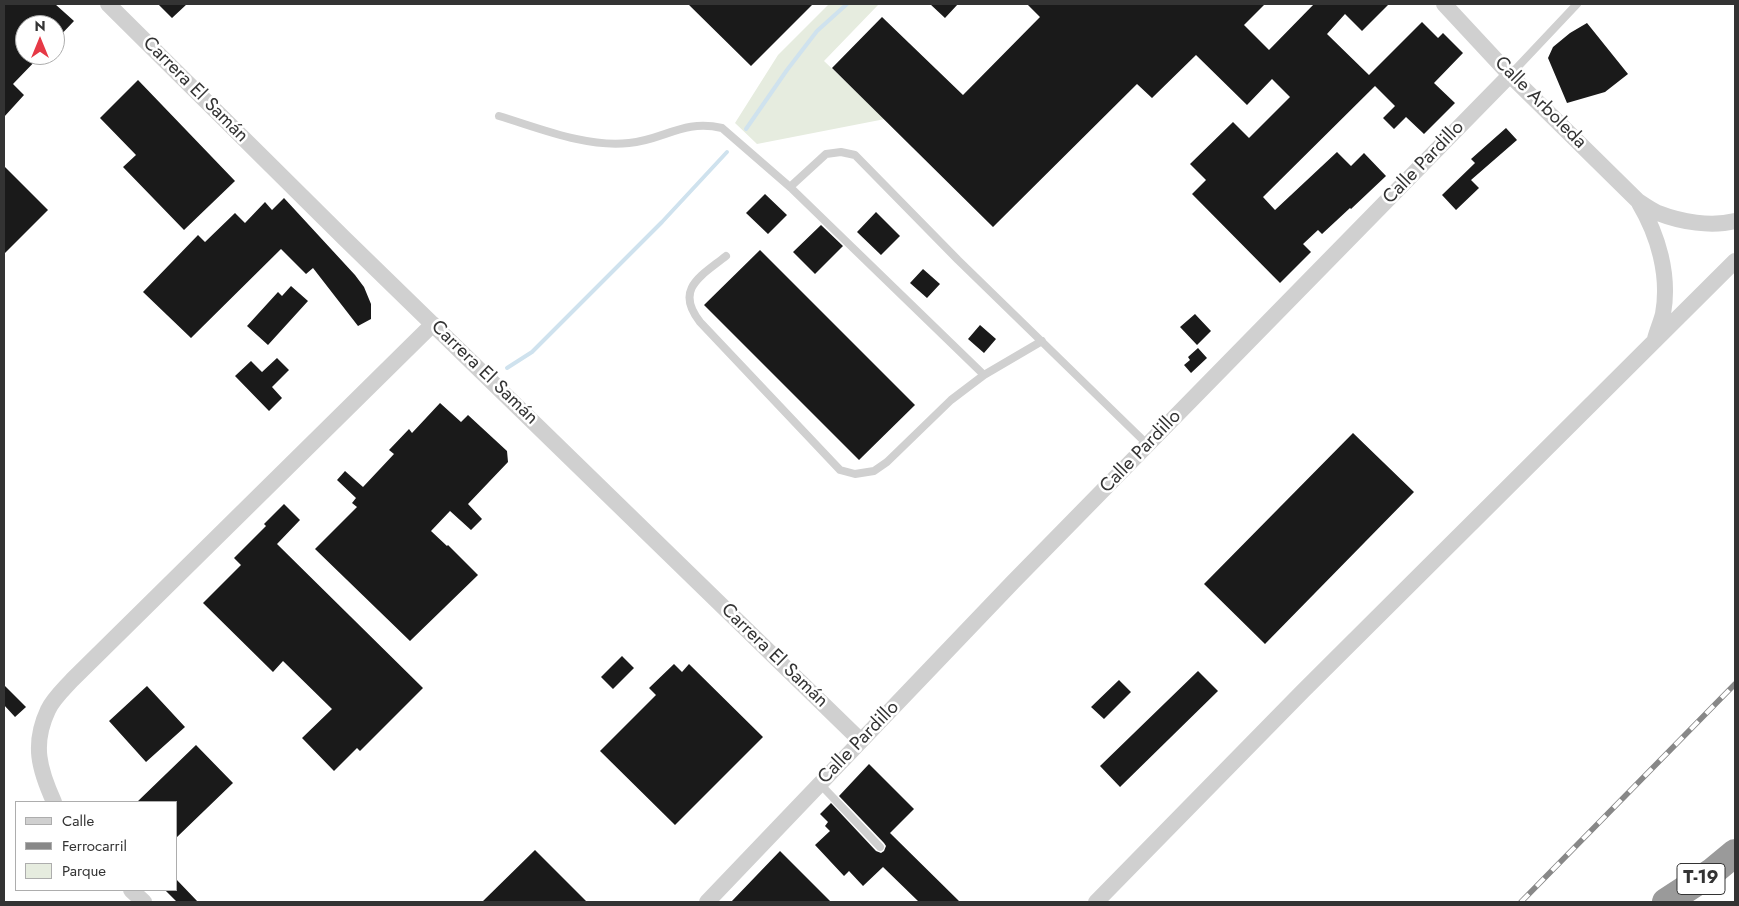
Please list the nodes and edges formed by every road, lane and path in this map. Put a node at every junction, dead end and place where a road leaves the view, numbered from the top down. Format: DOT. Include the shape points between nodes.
graph roads {
  1 [pos="108,4"];
  2 [pos="1444,4"];
  3 [pos="1577,4"];
  4 [pos="1510,75"];
  5 [pos="499,116"];
  6 [pos="790,187"];
  7 [pos="1638,201"];
  8 [pos="1735,221"];
  9 [pos="726,256"];
  10 [pos="1735,260"];
  11 [pos="433,324"];
  12 [pos="1042,341"];
  13 [pos="1654,343"];
  14 [pos="984,375"];
  15 [pos="1148,445"];
  16 [pos="862,741"];
  17 [pos="820,784"];
  18 [pos="54,801"];
  19 [pos="880,848"];
  20 [pos="1735,853"];
  21 [pos="132,891"];
  22 [pos="144,902"];
  23 [pos="707,902"];
  24 [pos="1096,902"];
  25 [pos="1666,902"];
  1 -- 11 [label="street, Carrera El Samán"];
  2 -- 4 [label="street, Calle Arboleda"];
  3 -- 4 [label="lane, Calle Pardillo"];
  4 -- 7 [label="street, Calle Arboleda"];
  4 -- 15 [label="street, Calle Pardillo"];
  5 -- 6 [label="lane" via="600,144 630,143 690,126 710,125 722,128"];
  6 -- 12 [label="lane" via="826,154 841,152 855,156"];
  6 -- 14 [label="lane"];
  7 -- 8 [label="street" via="1680,220"];
  7 -- 13 [label="street" via="1658,240 1662,264 1663,314"];
  9 -- 14 [label="lane" via="692,285 688,298 691,311 840,470 855,474 874,471 951,400"];
  10 -- 13 [label="street"];
  11 -- 16 [label="street, Carrera El Samán"];
  11 -- 18 [label="street" via="78,673 48,708 38,740 42,777"];
  12 -- 14 [label="lane"];
  12 -- 15 [label="lane"];
  13 -- 24 [label="street" via="1302,691"];
  15 -- 16 [label="street, Calle Pardillo"];
  16 -- 17 [label="street, Calle Pardillo"];
  17 -- 19 [label="lane"];
  17 -- 23 [label="street, Calle Pardillo"];
  20 -- 25 [label="highway, T-19"];
  21 -- 22 [label="street"];
}
